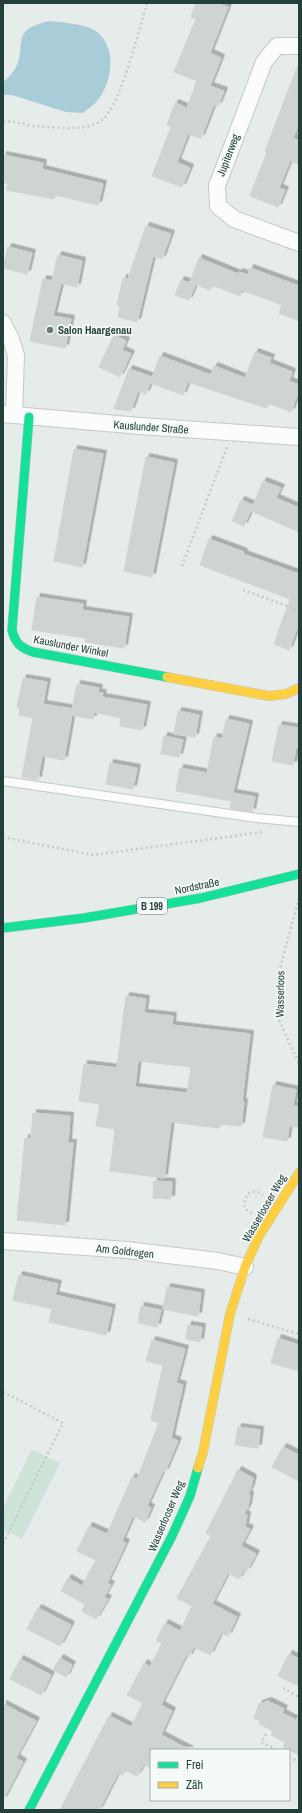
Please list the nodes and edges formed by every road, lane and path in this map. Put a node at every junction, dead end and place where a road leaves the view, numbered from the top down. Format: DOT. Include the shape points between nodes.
graph roads {
  1 [pos="147,3"];
  2 [pos="299,46"];
  3 [pos="3,121"];
  4 [pos="299,243"];
  5 [pos="3,323"];
  6 [pos="15,415"];
  7 [pos="230,433"];
  8 [pos="299,437"];
  9 [pos="182,566"];
  10 [pos="243,590"];
  11 [pos="299,610"];
  12 [pos="299,688"];
  13 [pos="3,781"];
  14 [pos="299,822"];
  15 [pos="268,832"];
  16 [pos="3,837"];
  17 [pos="299,874"];
  18 [pos="299,898"];
  19 [pos="3,928"];
  20 [pos="299,1064"];
  21 [pos="299,1173"];
  22 [pos="3,1241"];
  23 [pos="245,1267"];
  24 [pos="230,1314"];
  25 [pos="299,1334"];
  26 [pos="3,1392"];
  27 [pos="3,1544"];
  28 [pos="283,1688"];
  29 [pos="299,1697"];
  30 [pos="266,1734"];
  31 [pos="274,1749"];
  32 [pos="290,1758"];
  33 [pos="299,1762"];
  34 [pos="29,1810"];
  1 -- 3 [label="path" via="120,91 111,110 102,120 78,128 32,126 15,121"];
  2 -- 4 [label="street, Jupiterweg" via="277,46 264,62 217,186 218,206 234,219"];
  5 -- 6 [label="street" via="16,355"];
  6 -- 7 [label="street, Kauslunder Straße"];
  6 -- 12 [label="street, Kauslunder Winkel" via="12,630 14,641 18,645 33,652 269,696 286,694"];
  7 -- 8 [label="street, Kauslunder Straße"];
  7 -- 9 [label="path"];
  10 -- 11 [label="path"];
  13 -- 14 [label="lane"];
  15 -- 16 [label="path" via="93,855"];
  17 -- 19 [label="street, Nordstraße / B 199" via="201,898 84,918"];
  18 -- 20 [label="path, Wasserloos" via="279,972 278,1018"];
  21 -- 23 [label="street, Wasserlooser Weg" via="259,1236"];
  22 -- 23 [label="street, Am Goldregen" via="127,1250 218,1261"];
  23 -- 24 [label="street, Wasserlooser Weg"];
  24 -- 25 [label="path"];
  24 -- 34 [label="street, Wasserlooser Weg" via="202,1452 190,1496 172,1536"];
  26 -- 27 [label="path" via="63,1423"];
  28 -- 29 [label="path"];
  30 -- 31 [label="path" via="261,1742"];
  32 -- 33 [label="path"];
}
